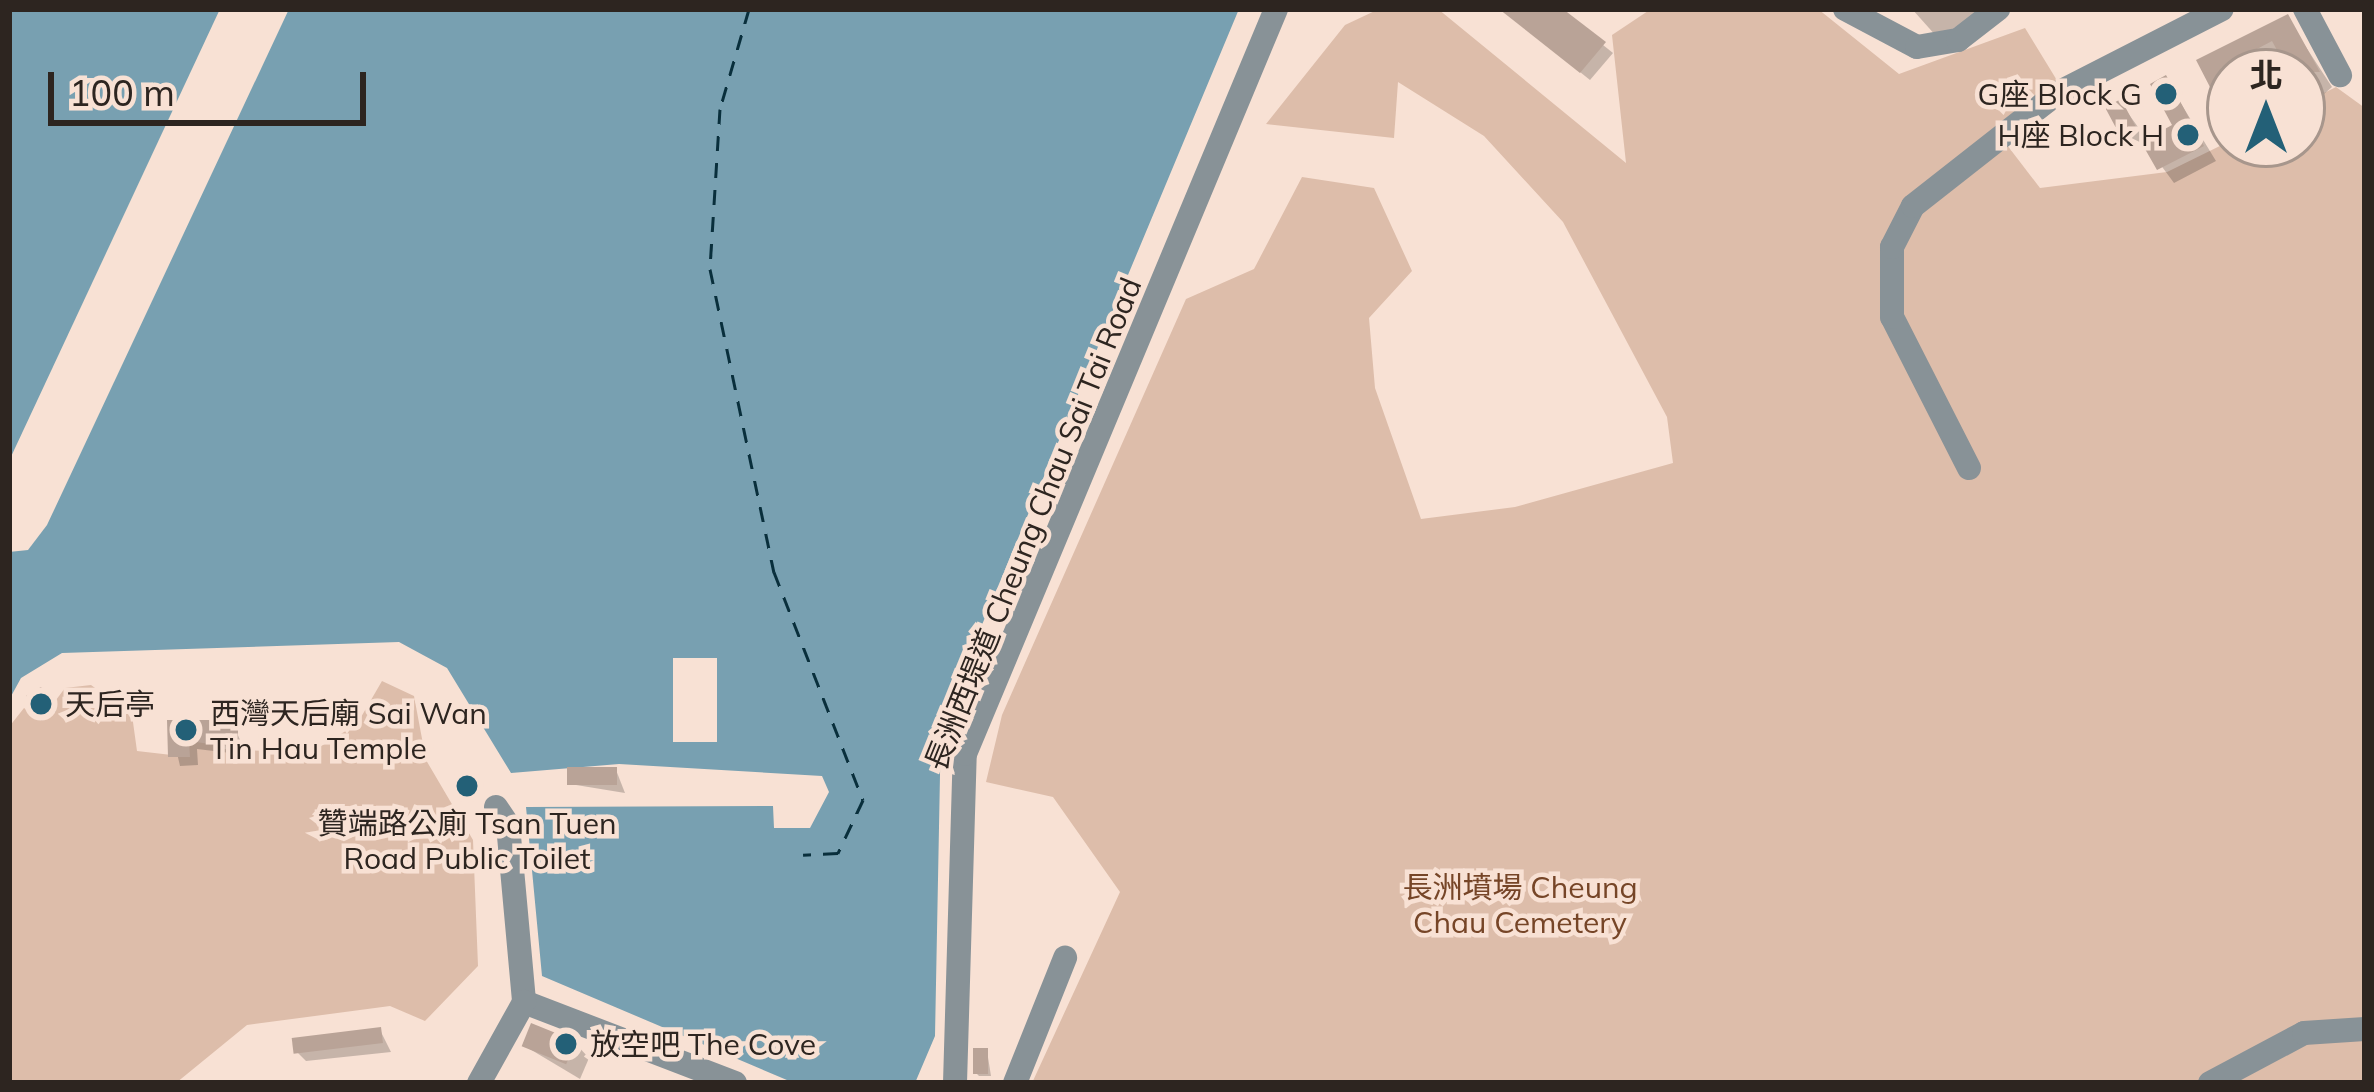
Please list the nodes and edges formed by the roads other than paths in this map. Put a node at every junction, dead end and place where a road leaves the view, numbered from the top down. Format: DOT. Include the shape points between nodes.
graph roads {
  1 [pos="1276,9"];
  2 [pos="1845,9"];
  3 [pos="1998,9"];
  4 [pos="2222,9"];
  5 [pos="2305,9"];
  6 [pos="2340,75"];
  7 [pos="1969,468"];
  8 [pos="496,807"];
  9 [pos="1065,958"];
  10 [pos="524,1002"];
  11 [pos="2365,1029"];
  12 [pos="479,1083"];
  13 [pos="735,1083"];
  14 [pos="955,1083"];
  15 [pos="1015,1083"];
  16 [pos="2210,1083"];
  1 -- 14 [label="street, 長洲西堤道 Cheung Chau Sai Tai Road" via="965,754"];
  2 -- 3 [label="street" via="1917,47 1958,40"];
  4 -- 7 [label="street" via="2056,94 1913,206 1892,247 1892,317"];
  5 -- 6 [label="street"];
  8 -- 10 [label="street" via="508,825"];
  9 -- 15 [label="street"];
  10 -- 12 [label="street"];
  10 -- 13 [label="street"];
  11 -- 16 [label="street" via="2304,1033"];
}
